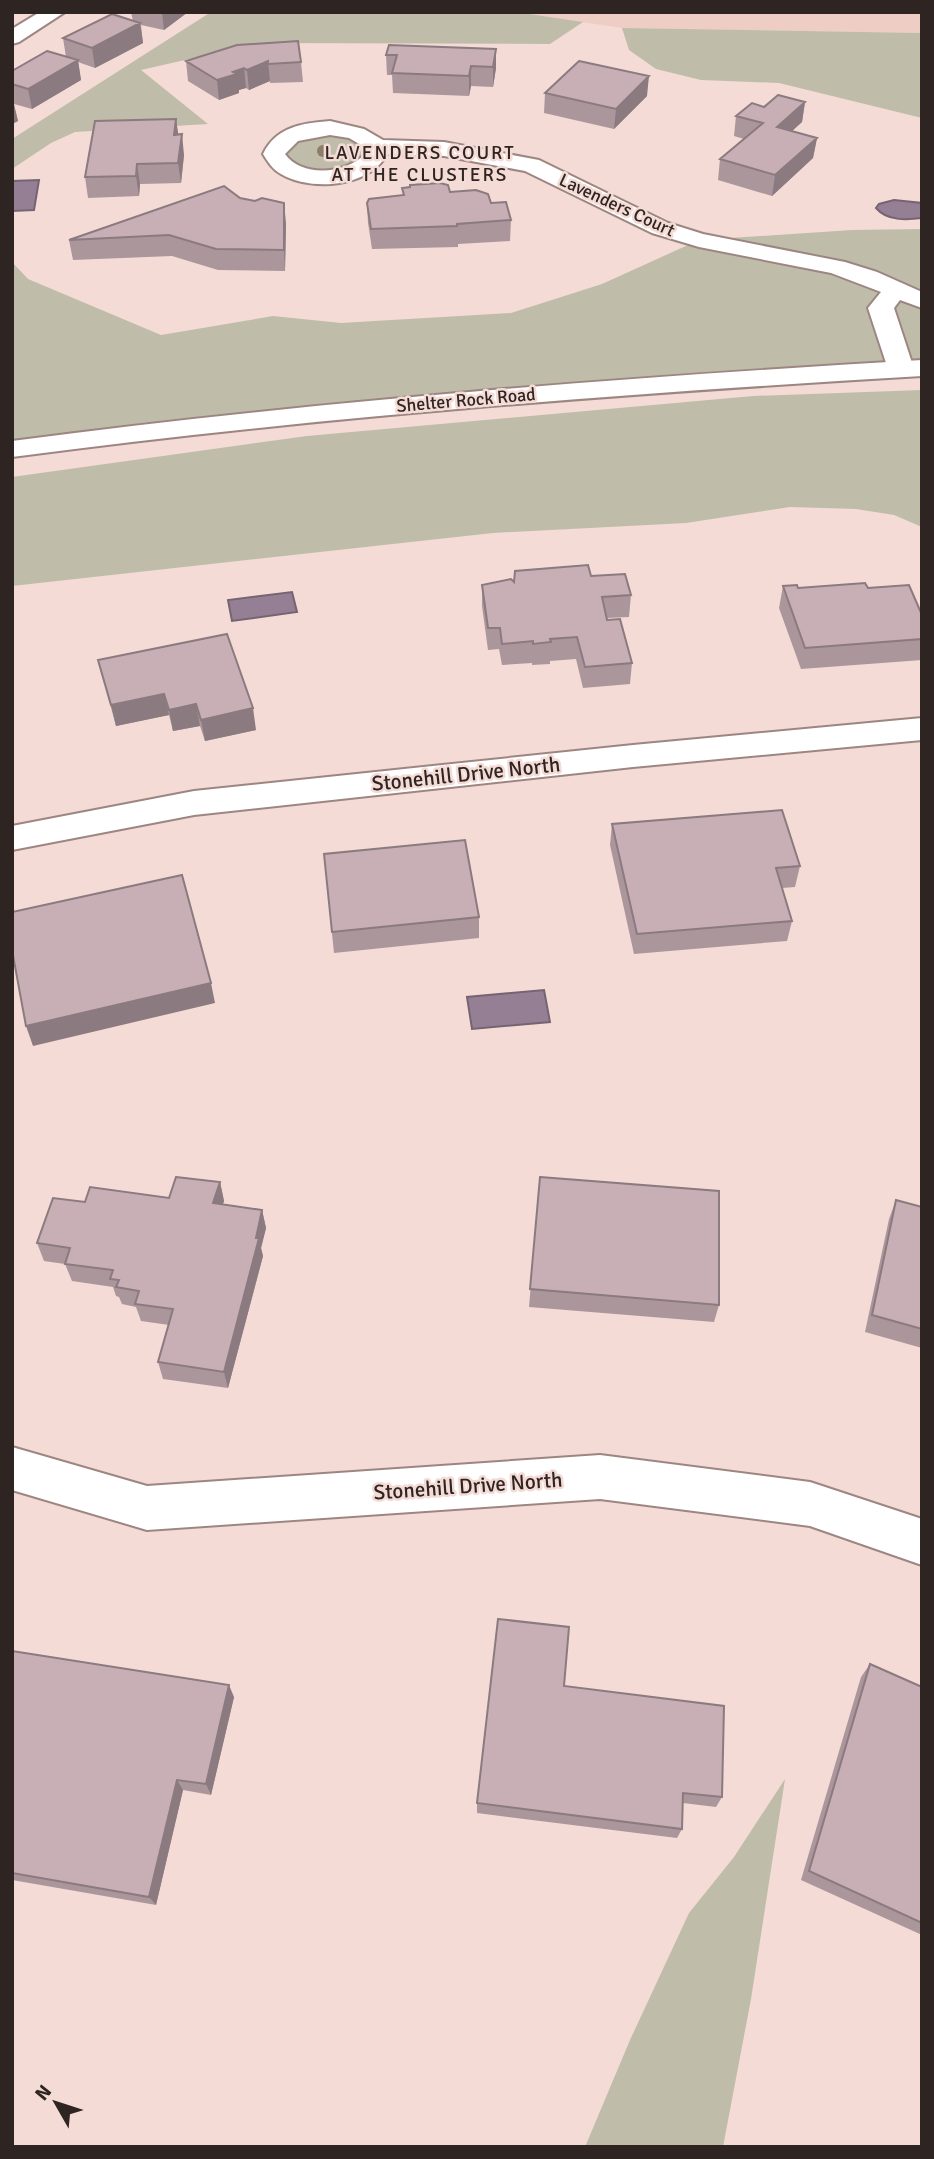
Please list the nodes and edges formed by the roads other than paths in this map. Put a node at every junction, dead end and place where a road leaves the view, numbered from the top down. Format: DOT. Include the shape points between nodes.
graph roads {
  1 [pos="55,12"];
  2 [pos="13,37"];
  3 [pos="376,148"];
  4 [pos="896,289"];
  5 [pos="922,301"];
  6 [pos="911,369"];
  7 [pos="12,449"];
  8 [pos="922,729"];
  9 [pos="12,838"];
  10 [pos="12,1468"];
  11 [pos="922,1542"];
  1 -- 2 [label="street"];
  3 -- 4 [label="street, Lavenders Court" via="444,149 531,165 660,228 836,267"];
  4 -- 5 [label="street, Lavenders Court"];
  4 -- 6 [label="street" via="881,308"];
  6 -- 7 [label="street, Shelter Rock Road" via="430,402"];
  8 -- 9 [label="street, Stonehill Drive North" via="194,803"];
  10 -- 11 [label="street, Stonehill Drive North" via="147,1508 600,1477 810,1504"];
}
